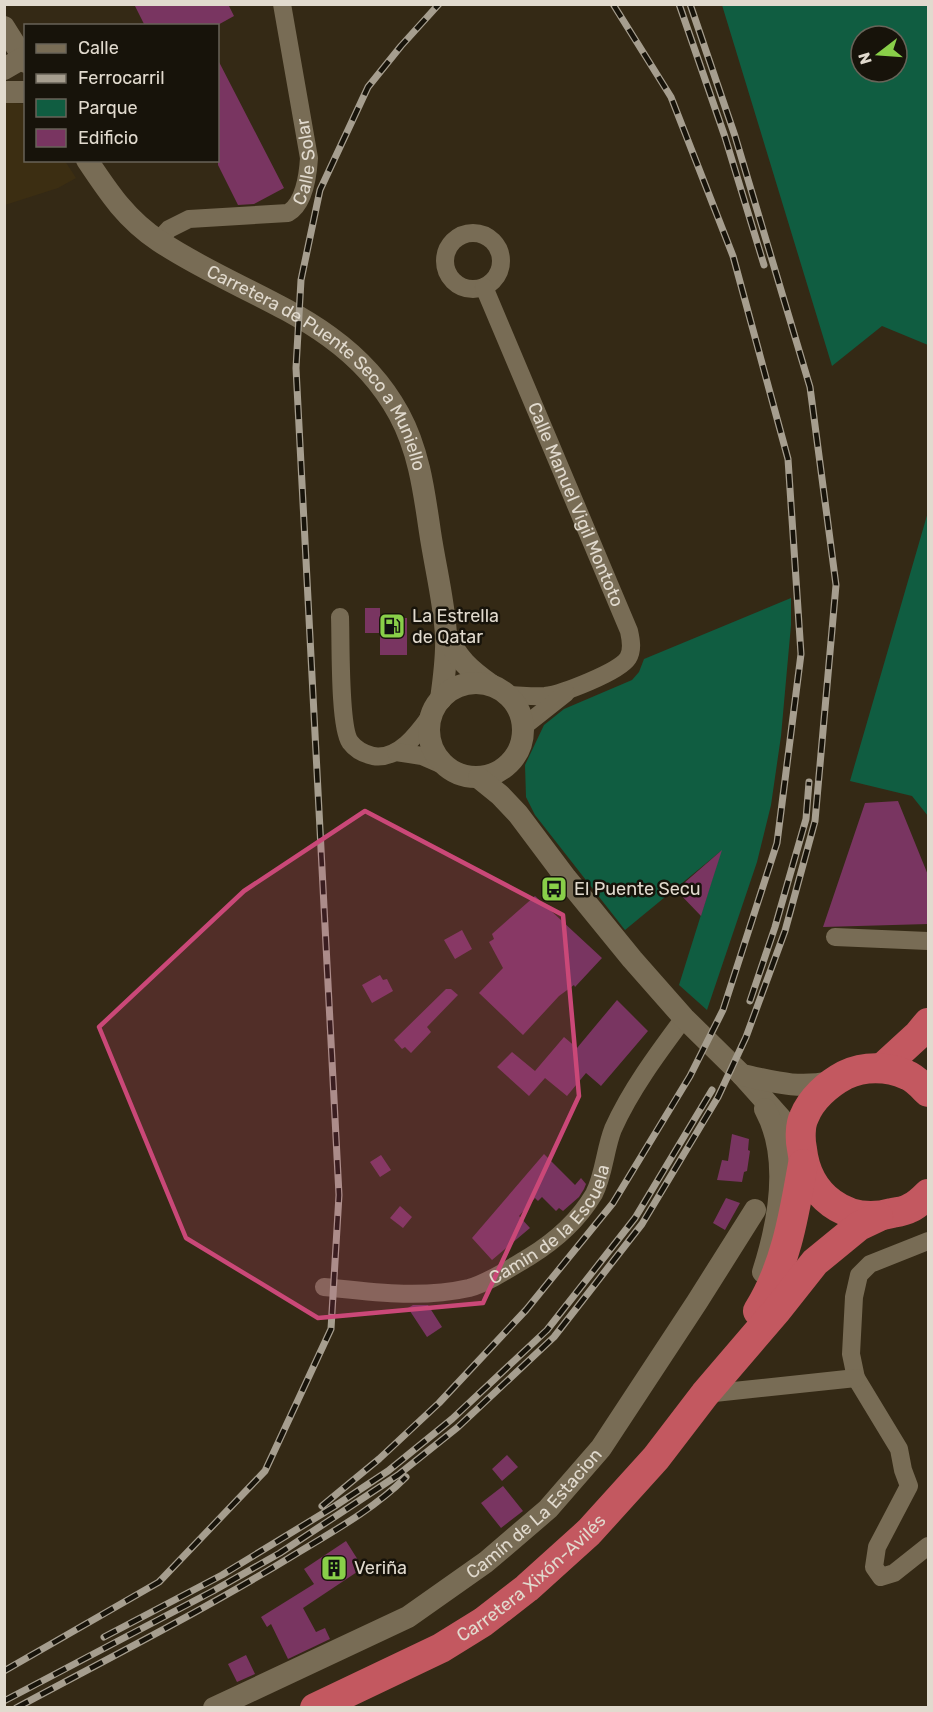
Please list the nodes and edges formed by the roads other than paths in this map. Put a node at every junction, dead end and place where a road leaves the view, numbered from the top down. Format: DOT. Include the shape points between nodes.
graph roads {
  1 [pos="282,4"];
  2 [pos="4,27"];
  3 [pos="18,63"];
  4 [pos="4,92"];
  5 [pos="24,92"];
  6 [pos="88,162"];
  7 [pos="158,241"];
  8 [pos="484,287"];
  9 [pos="340,617"];
  10 [pos="446,634"];
  11 [pos="499,690"];
  12 [pos="569,690"];
  13 [pos="436,707"];
  14 [pos="523,727"];
  15 [pos="396,752"];
  16 [pos="513,761"];
  17 [pos="445,766"];
  18 [pos="479,778"];
  19 [pos="518,814"];
  20 [pos="836,938"];
  21 [pos="928,941"];
  22 [pos="684,1018"];
  23 [pos="928,1023"];
  24 [pos="882,1068"];
  25 [pos="748,1082"];
  26 [pos="831,1082"];
  27 [pos="928,1092"];
  28 [pos="802,1153"];
  29 [pos="928,1194"];
  30 [pos="755,1209"];
  31 [pos="878,1217"];
  32 [pos="928,1241"];
  33 [pos="324,1287"];
  34 [pos="745,1332"];
  35 [pos="855,1378"];
  36 [pos="705,1394"];
  37 [pos="928,1546"];
  38 [pos="214,1707"];
  39 [pos="315,1707"];
  1 -- 7 [label="street, Calle Solar" via="309,158 308,175 295,209 288,213 189,219 169,229"];
  2 -- 3 [label="street"];
  4 -- 5 [label="street"];
  6 -- 7 [label="street, Carretera de Puente Seco a Muniello" via="119,208"];
  7 -- 10 [label="street, Carretera de Puente Seco a Muniello" via="331,337 376,380 399,415 422,476"];
  8 -- 12 [label="street, Calle Manuel Vigil Montoto" via="632,645 621,666"];
  9 -- 15 [label="street" via="344,723 350,741 364,754 379,757"];
  10 -- 11 [label="street, Carretera de Puente Seco a Muniello" via="454,653"];
  10 -- 13 [label="street, Carretera de Puente Seco a Muniello" via="445,674"];
  11 -- 12 [label="street, Calle Manuel Vigil Montoto" via="544,696"];
  11 -- 13 [label="street" via="473,683 455,688"];
  11 -- 14 [label="street" via="519,710"];
  12 -- 14 [label="street, Calle Manuel Vigil Montoto"];
  13 -- 15 [label="street"];
  13 -- 17 [label="street" via="429,733 434,751"];
  14 -- 16 [label="street" via="521,746"];
  15 -- 17 [label="street" via="422,756"];
  16 -- 18 [label="street" via="497,773"];
  16 -- 19 [label="street"];
  17 -- 18 [label="street" via="461,775"];
  18 -- 19 [label="street"];
  19 -- 22 [label="street" via="566,878"];
  20 -- 21 [label="street"];
  22 -- 25 [label="street"];
  22 -- 33 [label="street, Camin de la Escuela" via="647,1067 613,1129 594,1193 573,1223 550,1244 470,1287 390,1294"];
  23 -- 24 [label="highway"];
  24 -- 26 [label="highway" via="853,1071"];
  24 -- 27 [label="highway" via="908,1075"];
  25 -- 26 [label="street" via="810,1086"];
  25 -- 28 [label="street"];
  25 -- 34 [label="street" via="773,1123 780,1162 770,1252"];
  26 -- 28 [label="highway, Carretera Xixón-Avilés" via="803,1117"];
  28 -- 31 [label="highway" via="812,1183 828,1200 852,1214"];
  28 -- 34 [label="highway, Carretera Xixón-Avilés" via="777,1277"];
  29 -- 31 [label="highway" via="910,1208"];
  30 -- 38 [label="street, Camín de La Estacion" via="601,1448 548,1509 486,1562 408,1617"];
  31 -- 36 [label="highway, Carretera Xixón-Avilés" via="859,1226 815,1262"];
  32 -- 35 [label="street" via="870,1264 859,1275 851,1354"];
  34 -- 36 [label="highway, Carretera Xixón-Avilés"];
  35 -- 36 [label="street"];
  35 -- 37 [label="street" via="899,1449 909,1486 877,1547 874,1567 881,1577 894,1573"];
  36 -- 39 [label="highway, Carretera Xixón-Avilés" via="656,1458 589,1532 527,1588 441,1648"];
}
